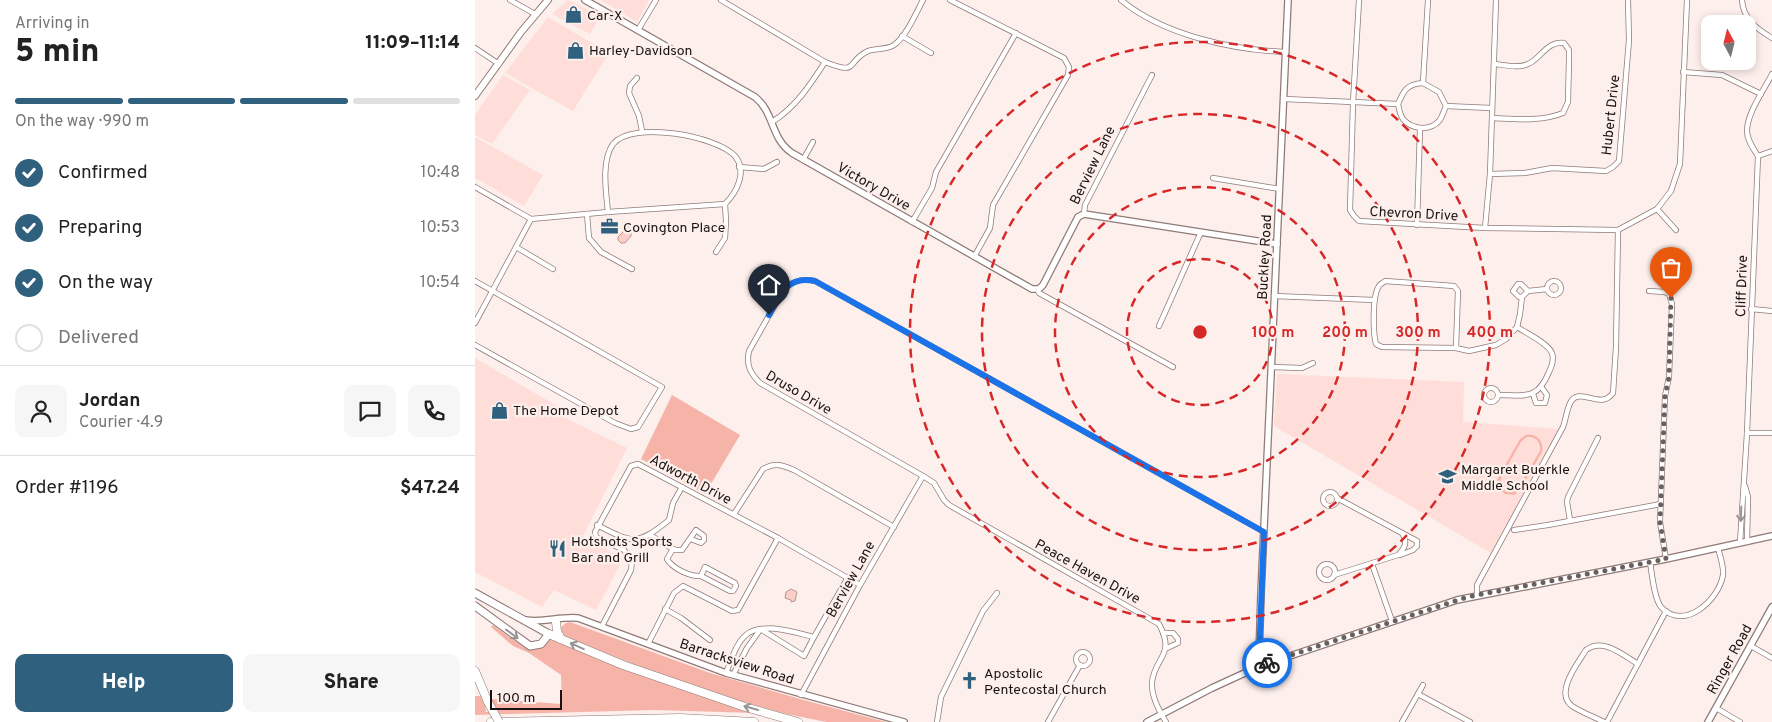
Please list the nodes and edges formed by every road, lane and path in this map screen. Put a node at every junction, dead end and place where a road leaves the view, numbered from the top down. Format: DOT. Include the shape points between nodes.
graph roads {
  1 [pos="510,0"];
  2 [pos="548,0"];
  3 [pos="585,0"];
  4 [pos="657,0"];
  5 [pos="721,0"];
  6 [pos="923,0"];
  7 [pos="950,0"];
  8 [pos="1121,0"];
  9 [pos="1288,0"];
  10 [pos="1359,0"];
  11 [pos="1428,0"];
  12 [pos="1495,0"];
  13 [pos="1628,0"];
  14 [pos="1687,0"];
  15 [pos="1743,0"];
  16 [pos="535,14"];
  17 [pos="638,30"];
  18 [pos="1016,33"];
  19 [pos="902,36"];
  20 [pos="1772,38"];
  21 [pos="475,48"];
  22 [pos="1286,52"];
  23 [pos="931,53"];
  24 [pos="825,62"];
  25 [pos="499,64"];
  26 [pos="1494,64"];
  27 [pos="1683,72"];
  28 [pos="1772,74"];
  29 [pos="1151,75"];
  30 [pos="637,78"];
  31 [pos="1423,83"];
  32 [pos="1761,94"];
  33 [pos="475,96"];
  34 [pos="1283,99"];
  35 [pos="1353,102"];
  36 [pos="1397,104"];
  37 [pos="1445,106"];
  38 [pos="1491,108"];
  39 [pos="1492,118"];
  40 [pos="772,122"];
  41 [pos="1420,128"];
  42 [pos="642,131"];
  43 [pos="813,142"];
  44 [pos="1772,151"];
  45 [pos="1758,156"];
  46 [pos="803,160"];
  47 [pos="777,162"];
  48 [pos="739,167"];
  49 [pos="1490,174"];
  50 [pos="1213,178"];
  51 [pos="475,187"];
  52 [pos="1279,189"];
  53 [pos="725,204"];
  54 [pos="1657,209"];
  55 [pos="608,212"];
  56 [pos="587,214"];
  57 [pos="1084,214"];
  58 [pos="531,219"];
  59 [pos="912,222"];
  60 [pos="1417,224"];
  61 [pos="1485,228"];
  62 [pos="1619,230"];
  63 [pos="1677,230"];
  64 [pos="1201,232"];
  65 [pos="1277,244"];
  66 [pos="516,247"];
  67 [pos="716,252"];
  68 [pos="974,257"];
  69 [pos="553,268"];
  70 [pos="632,269"];
  71 [pos="475,281"];
  72 [pos="1037,289"];
  73 [pos="1547,289"];
  74 [pos="492,290"];
  75 [pos="1528,291"];
  76 [pos="1649,291"];
  77 [pos="1274,296"];
  78 [pos="1522,297"];
  79 [pos="1374,300"];
  80 [pos="1751,309"];
  81 [pos="1772,311"];
  82 [pos="475,323"];
  83 [pos="1159,326"];
  84 [pos="1517,327"];
  85 [pos="475,345"];
  86 [pos="1456,348"];
  87 [pos="1313,363"];
  88 [pos="1173,367"];
  89 [pos="1271,367"];
  90 [pos="1542,388"];
  91 [pos="1533,394"];
  92 [pos="1498,395"];
  93 [pos="1747,432"];
  94 [pos="1772,432"];
  95 [pos="1598,438"];
  96 [pos="923,476"];
  97 [pos="682,487"];
  98 [pos="1337,498"];
  99 [pos="1661,504"];
  100 [pos="734,514"];
  101 [pos="1570,520"];
  102 [pos="597,525"];
  103 [pos="894,527"];
  104 [pos="1514,530"];
  105 [pos="1264,532"];
  106 [pos="1402,532"];
  107 [pos="650,535"];
  108 [pos="1772,536"];
  109 [pos="777,538"];
  110 [pos="691,539"];
  111 [pos="1744,542"];
  112 [pos="1718,548"];
  113 [pos="673,549"];
  114 [pos="1398,556"];
  115 [pos="1666,559"];
  116 [pos="1650,562"];
  117 [pos="1372,564"];
  118 [pos="1334,575"];
  119 [pos="701,576"];
  120 [pos="848,577"];
  121 [pos="860,585"];
  122 [pos="475,593"];
  123 [pos="997,593"];
  124 [pos="1477,595"];
  125 [pos="475,606"];
  126 [pos="1772,607"];
  127 [pos="665,608"];
  128 [pos="1667,611"];
  129 [pos="566,617"];
  130 [pos="521,619"];
  131 [pos="1392,621"];
  132 [pos="556,622"];
  133 [pos="602,626"];
  134 [pos="761,629"];
  135 [pos="1163,633"];
  136 [pos="549,634"];
  137 [pos="814,637"];
  138 [pos="561,639"];
  139 [pos="710,640"];
  140 [pos="648,644"];
  141 [pos="1751,646"];
  142 [pos="1167,648"];
  143 [pos="1772,658"];
  144 [pos="1080,664"];
  145 [pos="1638,664"];
  146 [pos="1260,666"];
  147 [pos="475,672"];
  148 [pos="726,673"];
  149 [pos="733,675"];
  150 [pos="1423,685"];
  151 [pos="1418,694"];
  152 [pos="801,695"];
  153 [pos="1716,708"];
  154 [pos="1162,714"];
  155 [pos="491,722"];
  156 [pos="499,722"];
  157 [pos="755,722"];
  158 [pos="798,722"];
  159 [pos="904,722"];
  160 [pos="937,722"];
  161 [pos="1048,722"];
  162 [pos="1147,722"];
  163 [pos="1166,722"];
  164 [pos="1402,722"];
  165 [pos="1470,722"];
  166 [pos="1606,722"];
  167 [pos="1707,722"];
  168 [pos="1740,722"];
  1 -- 16 [label="street"];
  2 -- 16 [label="main road"];
  3 -- 17 [label="street, Victory Drive"];
  4 -- 17 [label="street"];
  5 -- 24 [label="street"];
  6 -- 19 [label="street"];
  7 -- 18 [label="street"];
  8 -- 22 [label="street" via="1153,20 1208,41 1249,50"];
  9 -- 22 [label="street, Buckley Road"];
  10 -- 35 [label="street, Chevron Drive"];
  11 -- 31 [label="street"];
  12 -- 26 [label="street"];
  13 -- 49 [label="street, Hubert Drive" via="1629,40 1619,161 1606,171 1552,168"];
  14 -- 27 [label="street"];
  15 -- 20 [label="street" via="1743,9 1749,20"];
  16 -- 25 [label="main road"];
  17 -- 40 [label="street, Victory Drive" via="755,97 765,107"];
  18 -- 59 [label="street" via="936,172 932,188"];
  18 -- 68 [label="street" via="1064,58 1069,75 993,205 990,228"];
  19 -- 23 [label="street"];
  19 -- 24 [label="street" via="893,46 869,50 853,66 841,68"];
  21 -- 25 [label="street"];
  22 -- 34 [label="street, Buckley Road"];
  24 -- 40 [label="street" via="805,94"];
  25 -- 33 [label="main road"];
  26 -- 38 [label="street"];
  26 -- 39 [label="street" via="1519,66 1531,63 1557,42 1564,43 1569,50 1568,102 1563,113 1554,117 1519,120"];
  27 -- 32 [label="street" via="1721,75"];
  27 -- 54 [label="street" via="1680,164 1671,191"];
  28 -- 32 [label="street, Cliff Drive"];
  29 -- 57 [label="street, Berview Lane" via="1085,205"];
  30 -- 42 [label="street" via="629,93"];
  31 -- 36 [label="street" via="1403,91"];
  31 -- 37 [label="street" via="1439,92"];
  32 -- 45 [label="street, Cliff Drive" via="1750,115 1747,130"];
  34 -- 35 [label="street"];
  34 -- 52 [label="street, Buckley Road"];
  35 -- 36 [label="street"];
  35 -- 60 [label="street, Chevron Drive" via="1350,210 1359,221"];
  36 -- 41 [label="street" via="1403,119"];
  37 -- 38 [label="street"];
  37 -- 41 [label="street" via="1439,121"];
  38 -- 39 [label="street"];
  39 -- 49 [label="street"];
  40 -- 46 [label="street, Victory Drive" via="782,145"];
  41 -- 60 [label="street"];
  42 -- 48 [label="street" via="666,132 711,143 735,157"];
  42 -- 55 [label="street" via="622,137 613,144 605,170"];
  43 -- 46 [label="street"];
  44 -- 45 [label="street"];
  45 -- 80 [label="street, Cliff Drive"];
  46 -- 59 [label="street, Victory Drive"];
  47 -- 48 [label="street" via="764,169"];
  48 -- 53 [label="street" via="739,184"];
  49 -- 61 [label="street"];
  50 -- 52 [label="street"];
  51 -- 58 [label="street"];
  52 -- 65 [label="street, Buckley Road"];
  53 -- 55 [label="street"];
  53 -- 67 [label="street" via="725,238"];
  54 -- 62 [label="street, Chevron Drive"];
  54 -- 63 [label="street"];
  55 -- 56 [label="street"];
  56 -- 58 [label="street"];
  56 -- 70 [label="street" via="589,238 601,252"];
  57 -- 64 [label="street"];
  57 -- 72 [label="street, Berview Lane" via="1078,217 1046,280"];
  58 -- 66 [label="street"];
  59 -- 68 [label="street, Victory Drive"];
  60 -- 61 [label="street, Chevron Drive"];
  61 -- 62 [label="street, Chevron Drive"];
  62 -- 124 [label="street" via="1613,393 1604,400 1580,396 1570,403 1563,427 1477,584"];
  64 -- 65 [label="street"];
  64 -- 83 [label="street"];
  65 -- 77 [label="street, Buckley Road"];
  66 -- 69 [label="street"];
  66 -- 74 [label="street"];
  68 -- 72 [label="street, Victory Drive" via="1027,288"];
  71 -- 74 [label="street"];
  72 -- 88 [label="street, Victory Drive" via="1063,307"];
  73 -- 75 [label="street"];
  74 -- 82 [label="street"];
  74 -- 85 [label="street" via="662,388 638,427 631,429"];
  75 -- 78 [label="street"];
  75 -- 78 [label="street" via="1517,284 1513,291"];
  76 -- 99 [label="street" via="1669,294 1672,304"];
  77 -- 79 [label="street"];
  77 -- 89 [label="street, Buckley Road"];
  78 -- 84 [label="street"];
  79 -- 86 [label="street" via="1376,344 1382,347"];
  79 -- 86 [label="street" via="1379,286 1385,281 1454,286 1458,291"];
  80 -- 81 [label="street"];
  80 -- 93 [label="street, Cliff Drive"];
  84 -- 86 [label="street" via="1507,339 1496,345 1469,351"];
  84 -- 90 [label="street" via="1546,345 1552,353 1553,363"];
  87 -- 89 [label="street" via="1302,368"];
  89 -- 105 [label="street, Buckley Road"];
  90 -- 91 [label="street"];
  90 -- 91 [label="street" via="1547,395 1545,402 1536,403"];
  91 -- 92 [label="street"];
  93 -- 94 [label="street"];
  93 -- 111 [label="street, Cliff Drive" via="1745,484 1748,497"];
  95 -- 101 [label="street" via="1568,497"];
  96 -- 103 [label="street, Berview Lane"];
  96 -- 105 [label="street, Druso Drive" via="753,377 747,360 749,351 784,289 791,283 806,279 815,281"];
  96 -- 135 [label="street, Peace Haven Drive" via="934,483 949,505 1159,624"];
  97 -- 100 [label="street, Adworth Drive"];
  97 -- 102 [label="street, Adworth Drive" via="634,464"];
  97 -- 107 [label="street" via="673,502 669,520"];
  98 -- 106 [label="street"];
  99 -- 101 [label="street"];
  99 -- 115 [label="street" via="1660,528"];
  100 -- 103 [label="street" via="763,470 777,464 794,470"];
  100 -- 109 [label="street, Adworth Drive"];
  101 -- 104 [label="street"];
  102 -- 107 [label="street" via="623,539 634,540"];
  102 -- 133 [label="street" via="597,537 624,550 633,561"];
  103 -- 121 [label="street, Berview Lane"];
  105 -- 146 [label="street, Buckley Road"];
  106 -- 114 [label="street" via="1405,548"];
  106 -- 114 [label="street" via="1417,541 1417,546"];
  107 -- 113 [label="street"];
  108 -- 111 [label="street"];
  109 -- 120 [label="street, Adworth Drive"];
  109 -- 127 [label="street" via="738,610 732,611 683,586 674,593"];
  110 -- 113 [label="street" via="682,550"];
  111 -- 112 [label="street"];
  112 -- 115 [label="street"];
  112 -- 128 [label="street" via="1723,573 1712,598 1690,615 1678,616"];
  113 -- 119 [label="street" via="667,558 669,562 689,574"];
  114 -- 117 [label="street"];
  115 -- 116 [label="street"];
  116 -- 124 [label="street"];
  116 -- 128 [label="street" via="1657,599"];
  117 -- 118 [label="street"];
  117 -- 131 [label="street"];
  119 -- 119 [label="street" via="705,567 736,586 730,592"];
  120 -- 121 [label="street, Adworth Drive"];
  120 -- 137 [label="street"];
  121 -- 152 [label="street, Berview Lane"];
  122 -- 130 [label="main road"];
  123 -- 160 [label="street" via="983,611 941,697"];
  124 -- 131 [label="street"];
  125 -- 136 [label="main road, one-way" via="528,645 539,645"];
  126 -- 141 [label="street, Ringer Road"];
  127 -- 139 [label="street"];
  127 -- 140 [label="street"];
  128 -- 145 [label="street"];
  129 -- 130 [label="street, Barracksview Road" via="537,621"];
  129 -- 132 [label="street"];
  129 -- 133 [label="street, Barracksview Road"];
  130 -- 136 [label="main road"];
  131 -- 146 [label="street"];
  132 -- 136 [label="street"];
  132 -- 138 [label="highway"];
  133 -- 140 [label="street, Barracksview Road"];
  134 -- 137 [label="street" via="774,628"];
  134 -- 137 [label="street" via="804,656"];
  134 -- 148 [label="street" via="745,635"];
  134 -- 149 [label="street"];
  135 -- 142 [label="street"];
  135 -- 142 [label="street, Peace Haven Drive" via="1177,635 1177,643"];
  136 -- 138 [label="highway"];
  158 -- 138 [label="highway, one-way" via="623,665"];
  140 -- 148 [label="street, Barracksview Road"];
  141 -- 143 [label="street"];
  141 -- 153 [label="street, Ringer Road"];
  142 -- 154 [label="street" via="1152,682 1154,698"];
  144 -- 161 [label="street"];
  145 -- 166 [label="street"];
  145 -- 166 [label="street" via="1609,647 1597,644 1586,650 1566,685 1565,692 1571,705"];
  146 -- 154 [label="street"];
  147 -- 156 [label="highway, bridge"];
  148 -- 149 [label="street, Barracksview Road"];
  149 -- 152 [label="street, Barracksview Road"];
  150 -- 151 [label="street"];
  151 -- 164 [label="street"];
  151 -- 165 [label="street"];
  152 -- 159 [label="street, Barracksview Road"];
  153 -- 167 [label="street, Ringer Road"];
  153 -- 168 [label="street"];
  154 -- 162 [label="street"];
  154 -- 163 [label="street"];
  155 -- 157 [label="highway" via="680,718"];
}
